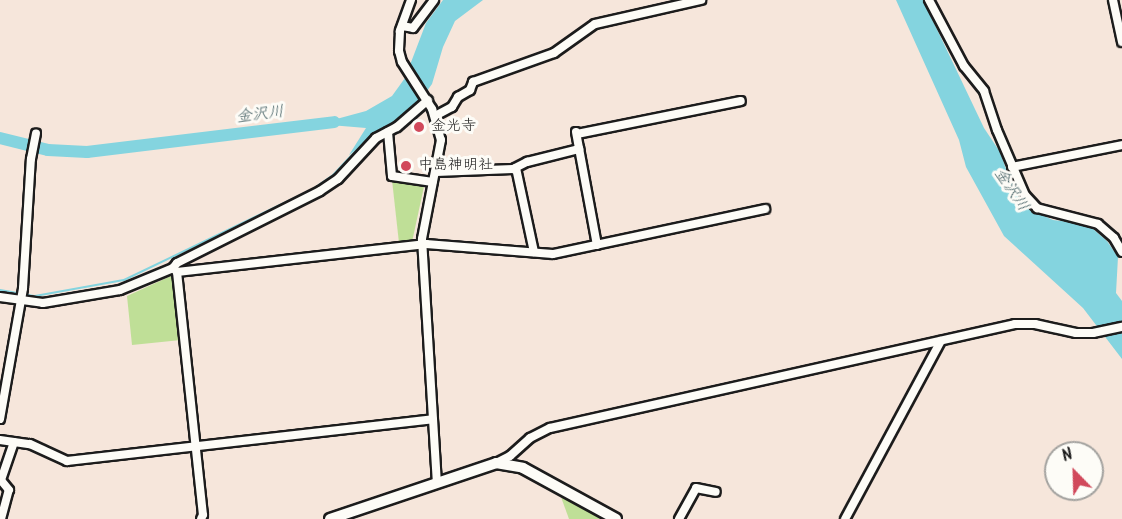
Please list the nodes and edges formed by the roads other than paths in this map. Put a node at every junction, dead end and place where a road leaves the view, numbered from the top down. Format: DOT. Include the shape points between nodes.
graph roads {
  1 [pos="411,0"];
  2 [pos="434,0"];
  3 [pos="701,0"];
  4 [pos="929,0"];
  5 [pos="1113,0"];
  6 [pos="402,26"];
  7 [pos="1122,42"];
  8 [pos="428,100"];
  9 [pos="741,101"];
  10 [pos="435,116"];
  11 [pos="388,132"];
  12 [pos="36,133"];
  13 [pos="1122,145"];
  14 [pos="579,149"];
  15 [pos="1012,167"];
  16 [pos="516,168"];
  17 [pos="436,172"];
  18 [pos="433,182"];
  19 [pos="765,208"];
  20 [pos="422,245"];
  21 [pos="597,245"];
  22 [pos="534,252"];
  23 [pos="1122,252"];
  24 [pos="175,270"];
  25 [pos="0,297"];
  26 [pos="20,301"];
  27 [pos="1122,327"];
  28 [pos="940,341"];
  29 [pos="0,419"];
  30 [pos="433,419"];
  31 [pos="0,440"];
  32 [pos="14,442"];
  33 [pos="196,446"];
  34 [pos="496,463"];
  35 [pos="1,480"];
  36 [pos="437,483"];
  37 [pos="716,492"];
  38 [pos="1,519"];
  39 [pos="201,519"];
  40 [pos="331,519"];
  41 [pos="616,519"];
  42 [pos="679,519"];
  43 [pos="845,519"];
  1 -- 6 [label="street"];
  2 -- 6 [label="street" via="413,28"];
  3 -- 10 [label="street" via="595,24 554,53 472,82 470,90 458,97 452,107"];
  4 -- 15 [label="street" via="964,66 984,91"];
  5 -- 7 [label="street"];
  6 -- 8 [label="street" via="398,45 406,67"];
  8 -- 10 [label="street"];
  8 -- 11 [label="street"];
  9 -- 14 [label="street" via="576,133"];
  10 -- 17 [label="street" via="441,140"];
  11 -- 18 [label="street" via="393,176"];
  11 -- 24 [label="street" via="370,143 338,179 320,191 177,263"];
  12 -- 26 [label="street"];
  13 -- 15 [label="street"];
  14 -- 16 [label="street"];
  14 -- 21 [label="street"];
  15 -- 23 [label="street" via="1034,205 1093,221 1108,232"];
  16 -- 17 [label="street"];
  16 -- 22 [label="street"];
  17 -- 18 [label="street"];
  18 -- 20 [label="street"];
  19 -- 21 [label="street"];
  20 -- 22 [label="street"];
  20 -- 24 [label="street"];
  20 -- 30 [label="street"];
  21 -- 22 [label="street" via="553,254"];
  24 -- 26 [label="street" via="110,293 43,303"];
  24 -- 33 [label="street"];
  25 -- 26 [label="street"];
  26 -- 29 [label="street"];
  27 -- 28 [label="street" via="1076,333 1026,324"];
  28 -- 34 [label="street" via="550,428"];
  28 -- 43 [label="street"];
  30 -- 33 [label="street"];
  30 -- 36 [label="street"];
  31 -- 32 [label="street"];
  32 -- 33 [label="street" via="30,444 67,461"];
  32 -- 35 [label="street"];
  33 -- 39 [label="street"];
  34 -- 36 [label="street"];
  34 -- 41 [label="street" via="523,468"];
  35 -- 38 [label="street" via="9,490"];
  36 -- 40 [label="street"];
  37 -- 42 [label="street" via="696,488"];
}
